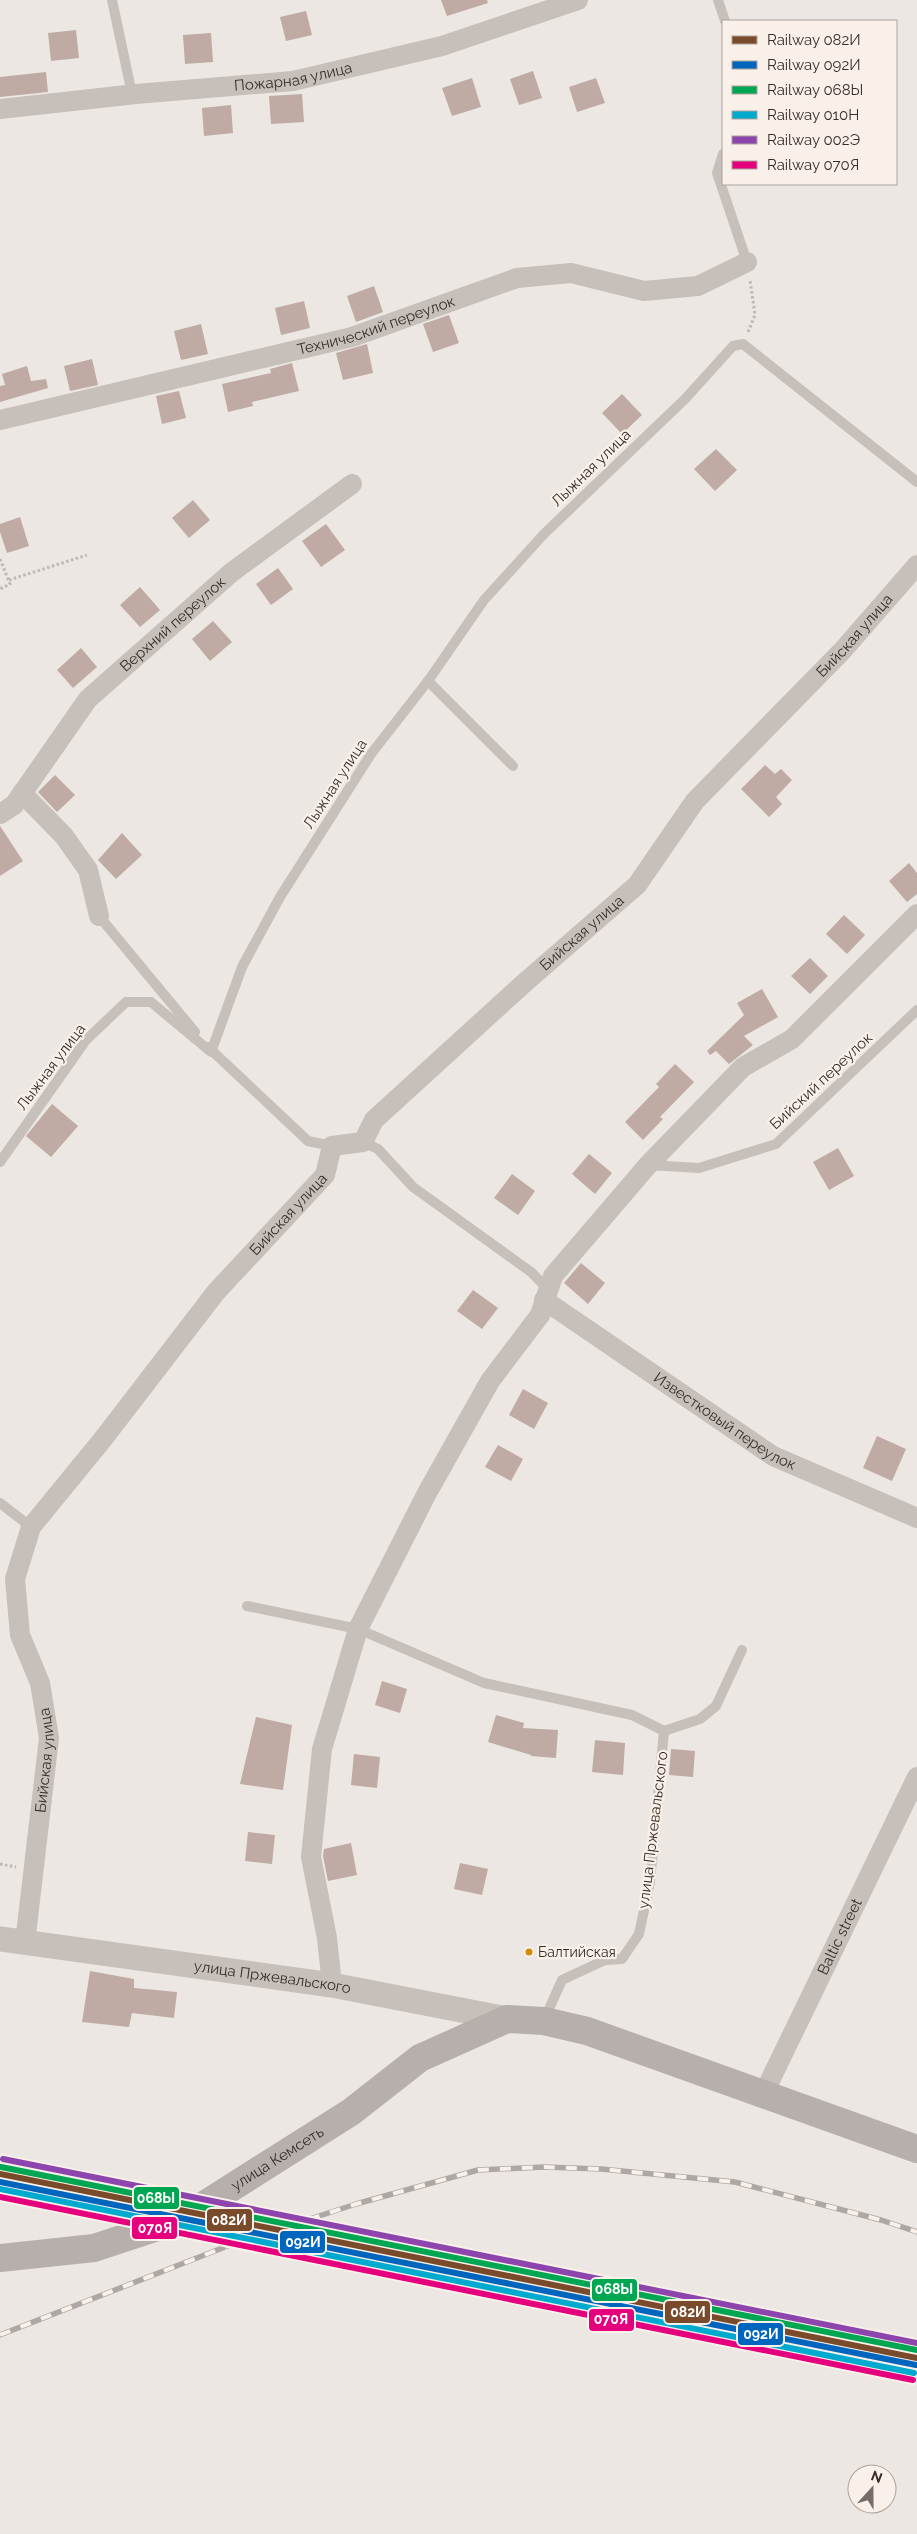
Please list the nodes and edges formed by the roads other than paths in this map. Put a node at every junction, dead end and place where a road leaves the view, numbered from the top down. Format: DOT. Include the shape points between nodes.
graph roads {
  1 [pos="112,0"];
  2 [pos="578,0"];
  3 [pos="718,0"];
  4 [pos="725,20"];
  5 [pos="132,94"];
  6 [pos="0,109"];
  7 [pos="722,157"];
  8 [pos="747,262"];
  9 [pos="0,420"];
  10 [pos="917,482"];
  11 [pos="352,484"];
  12 [pos="917,565"];
  13 [pos="428,681"];
  14 [pos="513,766"];
  15 [pos="22,793"];
  16 [pos="0,814"];
  17 [pos="917,914"];
  18 [pos="99,916"];
  19 [pos="917,1010"];
  20 [pos="211,1052"];
  21 [pos="364,1142"];
  22 [pos="332,1146"];
  23 [pos="0,1162"];
  24 [pos="648,1165"];
  25 [pos="546,1295"];
  26 [pos="0,1503"];
  27 [pos="917,1518"];
  28 [pos="31,1527"];
  29 [pos="246,1606"];
  30 [pos="358,1629"];
  31 [pos="742,1650"];
  32 [pos="664,1731"];
  33 [pos="917,1777"];
  34 [pos="0,1939"];
  35 [pos="25,1943"];
  36 [pos="332,1985"];
  37 [pos="508,2019"];
  38 [pos="544,2021"];
  39 [pos="763,2095"];
  40 [pos="917,2149"];
  41 [pos="0,2258"];
  1 -- 5 [label="lane"];
  2 -- 5 [label="street, Пожарная улица" via="442,46 293,81"];
  3 -- 4 [label="lane"];
  5 -- 6 [label="street, Пожарная улица"];
  7 -- 8 [label="lane" via="717,173"];
  8 -- 9 [label="street, Технический переулок" via="698,286 644,291 571,273 516,278 352,337"];
  10 -- 13 [label="lane, Лыжная улица" via="743,344 733,346 685,399 544,534 484,600"];
  11 -- 15 [label="street, Верхний переулок" via="232,572 88,699"];
  12 -- 21 [label="street, Бийская улица" via="844,650 695,801 637,884 374,1120"];
  13 -- 14 [label="lane"];
  13 -- 20 [label="lane, Лыжная улица" via="371,754 280,898 242,967"];
  15 -- 16 [label="street, Верхний переулок" via="14,805"];
  15 -- 18 [label="street" via="64,836 88,870"];
  17 -- 24 [label="street" via="792,1039 743,1067"];
  18 -- 20 [label="lane"];
  19 -- 24 [label="lane, Бийский переулок" via="776,1144 699,1168"];
  20 -- 22 [label="lane" via="308,1141"];
  20 -- 23 [label="lane, Лыжная улица" via="151,1002 126,1002 86,1040"];
  21 -- 22 [label="street"];
  21 -- 25 [label="lane, Известковый переулок" via="378,1149 413,1187 531,1272"];
  22 -- 28 [label="street, Бийская улица" via="325,1175 216,1292"];
  24 -- 25 [label="street" via="553,1276"];
  25 -- 27 [label="street, Известковый переулок" via="772,1456"];
  25 -- 30 [label="street" via="540,1315 490,1381 427,1493"];
  26 -- 28 [label="lane"];
  28 -- 35 [label="street, Бийская улица" via="15,1579 20,1635 40,1683 48,1738"];
  29 -- 30 [label="lane, улица Пржевальского"];
  30 -- 32 [label="lane, улица Пржевальского" via="484,1683 632,1715"];
  30 -- 36 [label="street" via="322,1749 311,1856 327,1938"];
  31 -- 32 [label="lane" via="716,1706 700,1719"];
  32 -- 38 [label="lane, улица Пржевальского" via="650,1882 639,1934 622,1959 605,1960 562,1980"];
  33 -- 39 [label="street, Baltic street"];
  34 -- 35 [label="street, улица Пржевальского"];
  35 -- 36 [label="street, улица Пржевальского"];
  36 -- 37 [label="street, улица Пржевальского"];
  37 -- 38 [label="main road, улица Пржевальского"];
  37 -- 41 [label="main road, улица Кемсеть" via="420,2058 351,2112 182,2219 94,2248"];
  38 -- 39 [label="main road, улица Пржевальского" via="587,2031"];
  39 -- 40 [label="main road, улица Пржевальского"];
}
